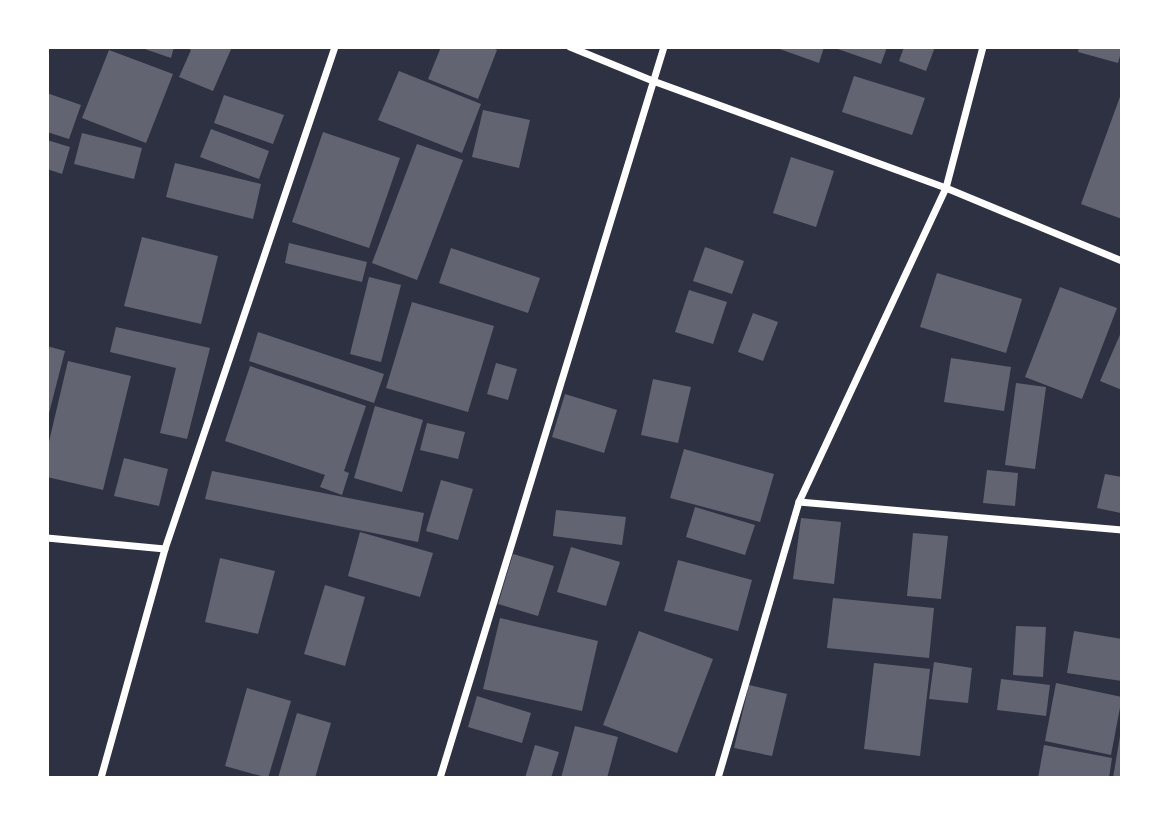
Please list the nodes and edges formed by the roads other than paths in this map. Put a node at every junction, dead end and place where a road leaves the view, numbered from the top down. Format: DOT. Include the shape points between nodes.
graph roads {
  1 [pos="334,47"];
  2 [pos="570,47"];
  3 [pos="664,47"];
  4 [pos="983,47"];
  5 [pos="653,81"];
  6 [pos="946,188"];
  7 [pos="1122,261"];
  8 [pos="799,502"];
  9 [pos="1122,530"];
  10 [pos="47,538"];
  11 [pos="165,549"];
  12 [pos="101,778"];
  13 [pos="440,778"];
  14 [pos="718,778"];
  1 -- 11 [label="street"];
  2 -- 5 [label="street"];
  3 -- 5 [label="street"];
  4 -- 6 [label="street"];
  5 -- 6 [label="street"];
  5 -- 13 [label="street"];
  6 -- 7 [label="street"];
  6 -- 8 [label="street"];
  8 -- 9 [label="street"];
  8 -- 14 [label="street"];
  10 -- 11 [label="street"];
  11 -- 12 [label="street"];
}
